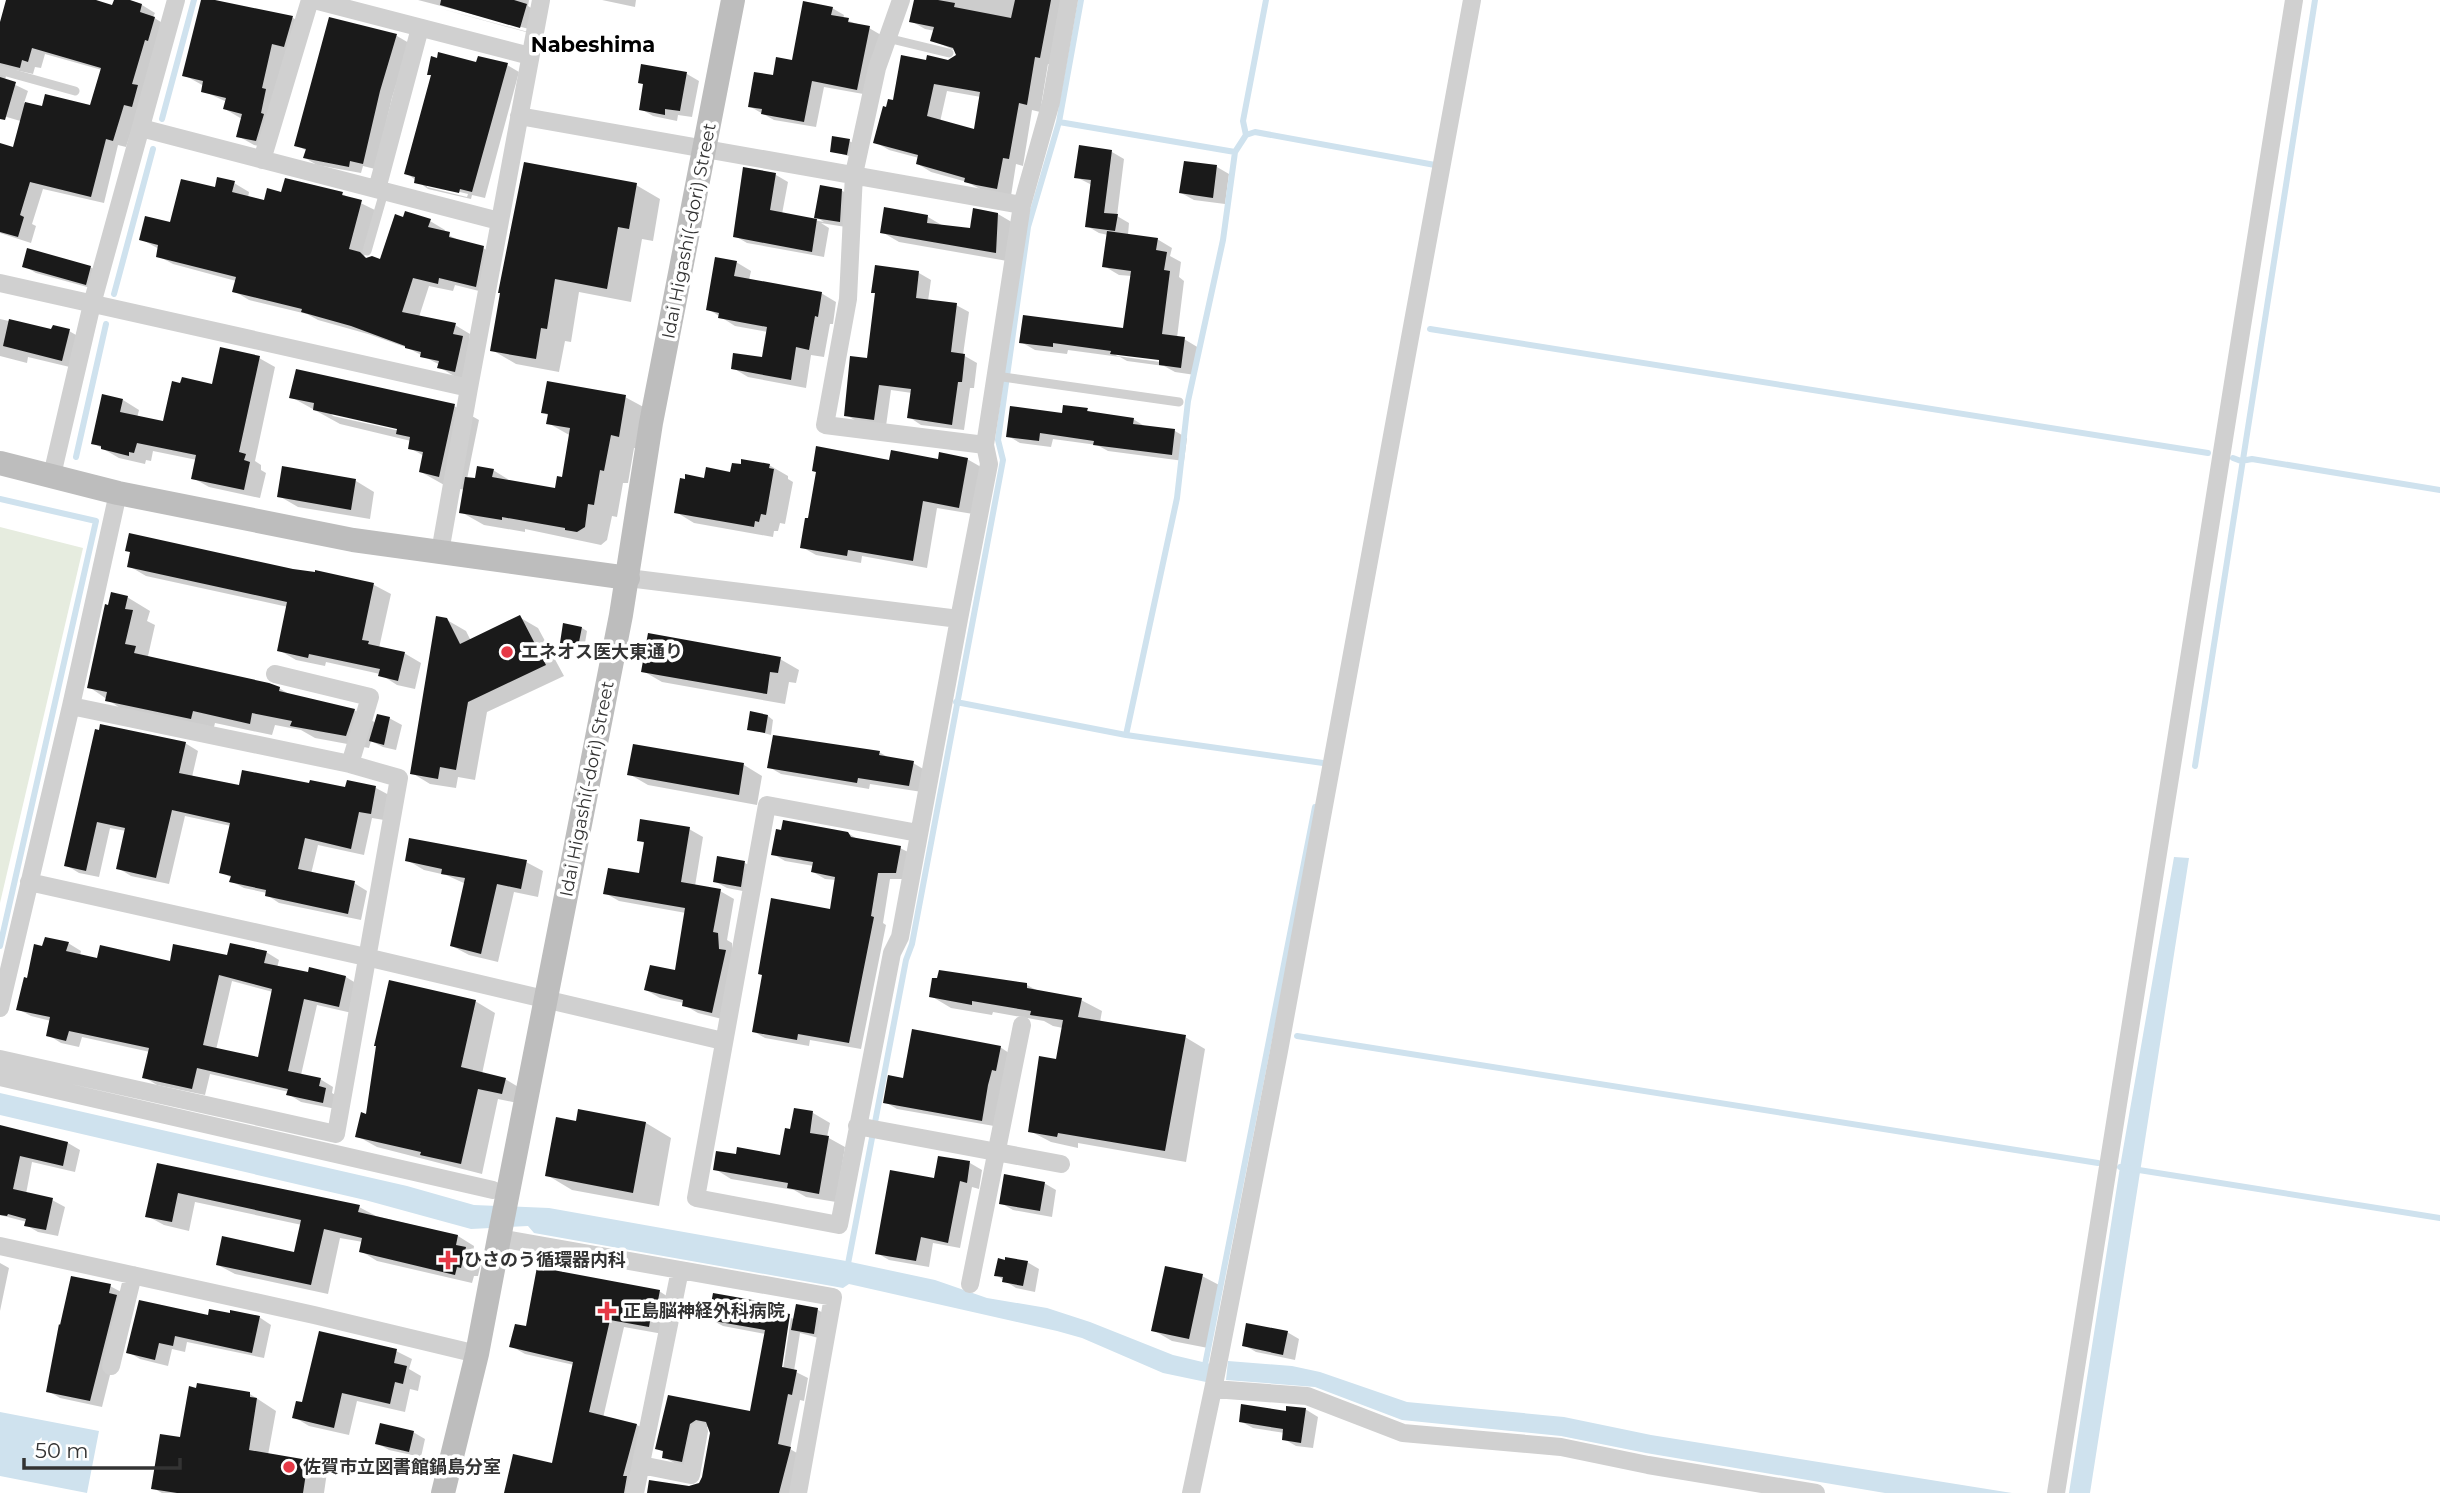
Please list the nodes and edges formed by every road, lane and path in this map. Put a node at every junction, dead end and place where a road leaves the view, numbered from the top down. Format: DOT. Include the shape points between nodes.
graph roads {
  1 [pos="176,0"];
  2 [pos="312,0"];
  3 [pos="541,0"];
  4 [pos="733,0"];
  5 [pos="901,0"];
  6 [pos="1069,0"];
  7 [pos="1472,0"];
  8 [pos="2294,0"];
  9 [pos="420,28"];
  10 [pos="887,38"];
  11 [pos="949,53"];
  12 [pos="530,56"];
  13 [pos="0,70"];
  14 [pos="75,91"];
  15 [pos="519,116"];
  16 [pos="141,128"];
  17 [pos="705,150"];
  18 [pos="262,160"];
  19 [pos="855,174"];
  20 [pos="381,191"];
  21 [pos="1022,205"];
  22 [pos="499,221"];
  23 [pos="367,251"];
  24 [pos="0,283"];
  25 [pos="92,304"];
  26 [pos="998,377"];
  27 [pos="468,388"];
  28 [pos="1179,402"];
  29 [pos="985,445"];
  30 [pos="0,463"];
  31 [pos="52,475"];
  32 [pos="118,493"];
  33 [pos="440,552"];
  34 [pos="628,578"];
  35 [pos="959,619"];
  36 [pos="275,674"];
  37 [pos="71,706"];
  38 [pos="350,764"];
  39 [pos="918,833"];
  40 [pos="29,882"];
  41 [pos="366,957"];
  42 [pos="546,1001"];
  43 [pos="0,1008"];
  44 [pos="1022,1025"];
  45 [pos="723,1041"];
  46 [pos="0,1059"];
  47 [pos="0,1077"];
  48 [pos="866,1127"];
  49 [pos="996,1152"];
  50 [pos="1061,1164"];
  51 [pos="500,1195"];
  52 [pos="499,1235"];
  53 [pos="0,1246"];
  54 [pos="680,1270"];
  55 [pos="133,1275"];
  56 [pos="970,1284"];
  57 [pos="477,1354"];
  58 [pos="111,1366"];
  59 [pos="1216,1377"];
  60 [pos="699,1431"];
  61 [pos="641,1465"];
  62 [pos="443,1493"];
  63 [pos="635,1493"];
  64 [pos="797,1493"];
  65 [pos="1191,1493"];
  66 [pos="1816,1493"];
  67 [pos="2056,1493"];
  1 -- 16 [label="street"];
  2 -- 9 [label="street"];
  2 -- 18 [label="street"];
  3 -- 12 [label="street"];
  4 -- 17 [label="street, Idai Higashi(-dori) Street"];
  5 -- 10 [label="street"];
  6 -- 21 [label="street" via="1051,103"];
  7 -- 59 [label="street"];
  8 -- 67 [label="street"];
  9 -- 12 [label="street"];
  9 -- 20 [label="street"];
  10 -- 11 [label="lane"];
  10 -- 19 [label="street"];
  12 -- 15 [label="street"];
  13 -- 14 [label="lane"];
  15 -- 17 [label="street"];
  15 -- 22 [label="street"];
  16 -- 18 [label="street"];
  16 -- 25 [label="street"];
  17 -- 19 [label="street"];
  17 -- 34 [label="street, Idai Higashi(-dori) Street" via="651,423"];
  18 -- 20 [label="street"];
  19 -- 21 [label="street"];
  19 -- 29 [label="street" via="848,299 825,425"];
  20 -- 22 [label="street"];
  20 -- 23 [label="lane"];
  21 -- 26 [label="street"];
  22 -- 27 [label="street"];
  24 -- 25 [label="street"];
  25 -- 27 [label="street"];
  25 -- 31 [label="street"];
  26 -- 28 [label="lane"];
  26 -- 29 [label="street"];
  27 -- 33 [label="street"];
  29 -- 35 [label="street" via="989,464"];
  30 -- 31 [label="street"];
  31 -- 32 [label="street"];
  32 -- 33 [label="street" via="353,540"];
  32 -- 37 [label="street"];
  33 -- 34 [label="street"];
  34 -- 35 [label="street"];
  34 -- 42 [label="street, Idai Higashi(-dori) Street"];
  35 -- 39 [label="street"];
  36 -- 38 [label="street" via="370,697"];
  37 -- 38 [label="street"];
  37 -- 40 [label="street"];
  38 -- 41 [label="street" via="399,778"];
  39 -- 45 [label="street" via="767,805"];
  39 -- 48 [label="street" via="900,937 892,953"];
  40 -- 41 [label="street"];
  40 -- 43 [label="street"];
  41 -- 42 [label="street"];
  41 -- 46 [label="street" via="336,1134"];
  42 -- 45 [label="street"];
  42 -- 51 [label="street, Idai Higashi(-dori) Street"];
  44 -- 49 [label="street"];
  45 -- 48 [label="street" via="696,1198 839,1225"];
  47 -- 51 [label="street"];
  48 -- 49 [label="street"];
  49 -- 50 [label="street"];
  49 -- 56 [label="street"];
  51 -- 52 [label="street, Idai Higashi(-dori) Street"];
  52 -- 54 [label="street"];
  52 -- 57 [label="street, Idai Higashi(-dori) Street"];
  53 -- 55 [label="street"];
  54 -- 61 [label="street"];
  54 -- 64 [label="street" via="833,1297"];
  55 -- 57 [label="street"];
  55 -- 58 [label="street"];
  57 -- 62 [label="street, Idai Higashi(-dori) Street"];
  59 -- 65 [label="street"];
  59 -- 66 [label="street" via="1307,1396 1403,1433 1561,1447"];
  60 -- 61 [label="street" via="691,1475"];
  61 -- 63 [label="street"];
}
